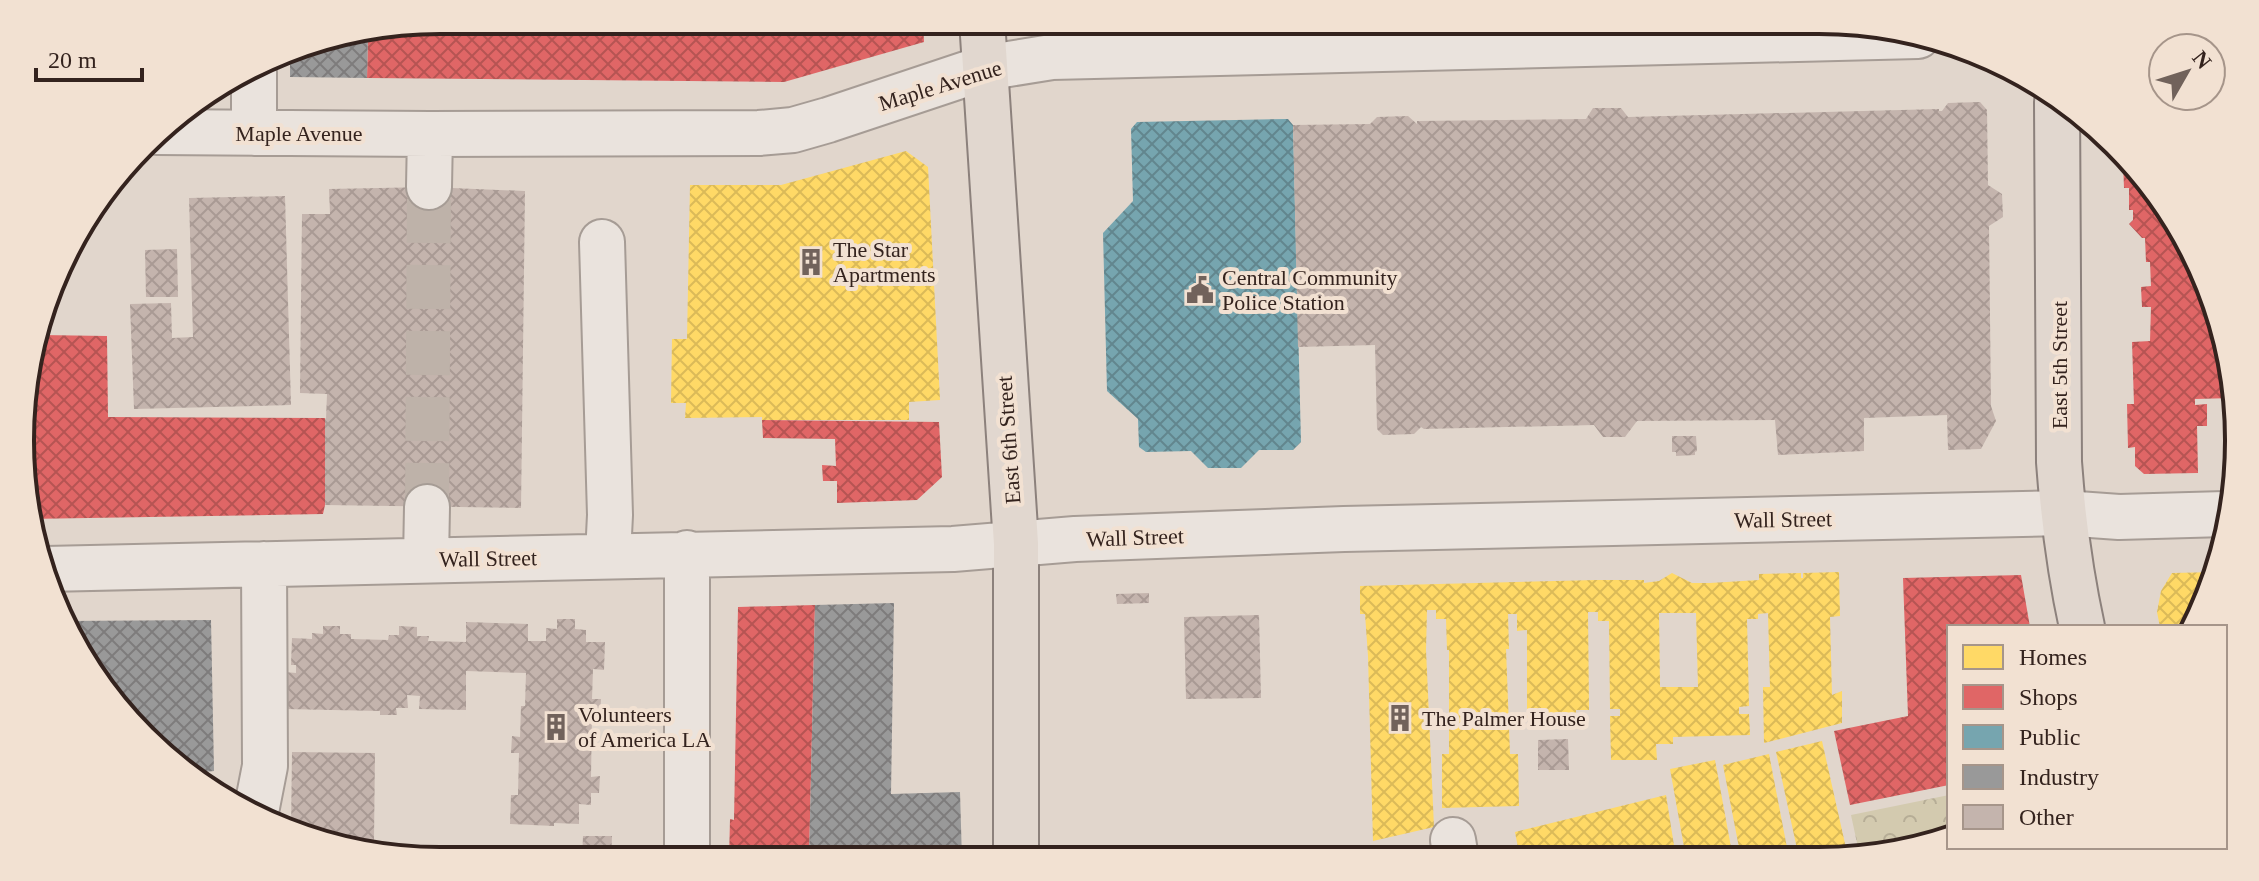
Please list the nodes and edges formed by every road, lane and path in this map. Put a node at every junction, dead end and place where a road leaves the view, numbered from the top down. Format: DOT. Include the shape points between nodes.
graph roads {
  1 [pos="983,34"];
  2 [pos="1873,37"];
  3 [pos="984,68"];
  4 [pos="254,80"];
  5 [pos="2057,112"];
  6 [pos="180,129"];
  7 [pos="254,133"];
  8 [pos="430,134"];
  9 [pos="429,187"];
  10 [pos="602,242"];
  11 [pos="427,507"];
  12 [pos="2063,513"];
  13 [pos="2218,514"];
  14 [pos="1016,544"];
  15 [pos="687,553"];
  16 [pos="608,555"];
  17 [pos="426,560"];
  18 [pos="264,564"];
  19 [pos="55,569"];
  20 [pos="2082,625"];
  21 [pos="258,803"];
  22 [pos="687,847"];
  23 [pos="1016,847"];
  1 -- 3 [label="main road, East 6th Street"];
  2 -- 3 [label="street, Maple Avenue" via="1052,57"];
  3 -- 8 [label="street, Maple Avenue" via="793,130"];
  3 -- 14 [label="main road, East 6th Street"];
  4 -- 7 [label="street"];
  5 -- 12 [label="main road, East 5th Street"];
  6 -- 7 [label="street, Maple Avenue"];
  7 -- 8 [label="street, Maple Avenue"];
  8 -- 9 [label="street"];
  10 -- 16 [label="street"];
  11 -- 17 [label="street"];
  12 -- 13 [label="street, Wall Street"];
  12 -- 14 [label="street, Wall Street" via="1344,529"];
  12 -- 20 [label="main road, East 5th Street"];
  14 -- 15 [label="street, Wall Street"];
  14 -- 23 [label="main road, East 6th Street"];
  15 -- 16 [label="street, Wall Street"];
  15 -- 22 [label="street"];
  16 -- 17 [label="street, Wall Street"];
  17 -- 18 [label="street, Wall Street"];
  18 -- 19 [label="street, Wall Street"];
  18 -- 21 [label="street" via="265,766"];
}
